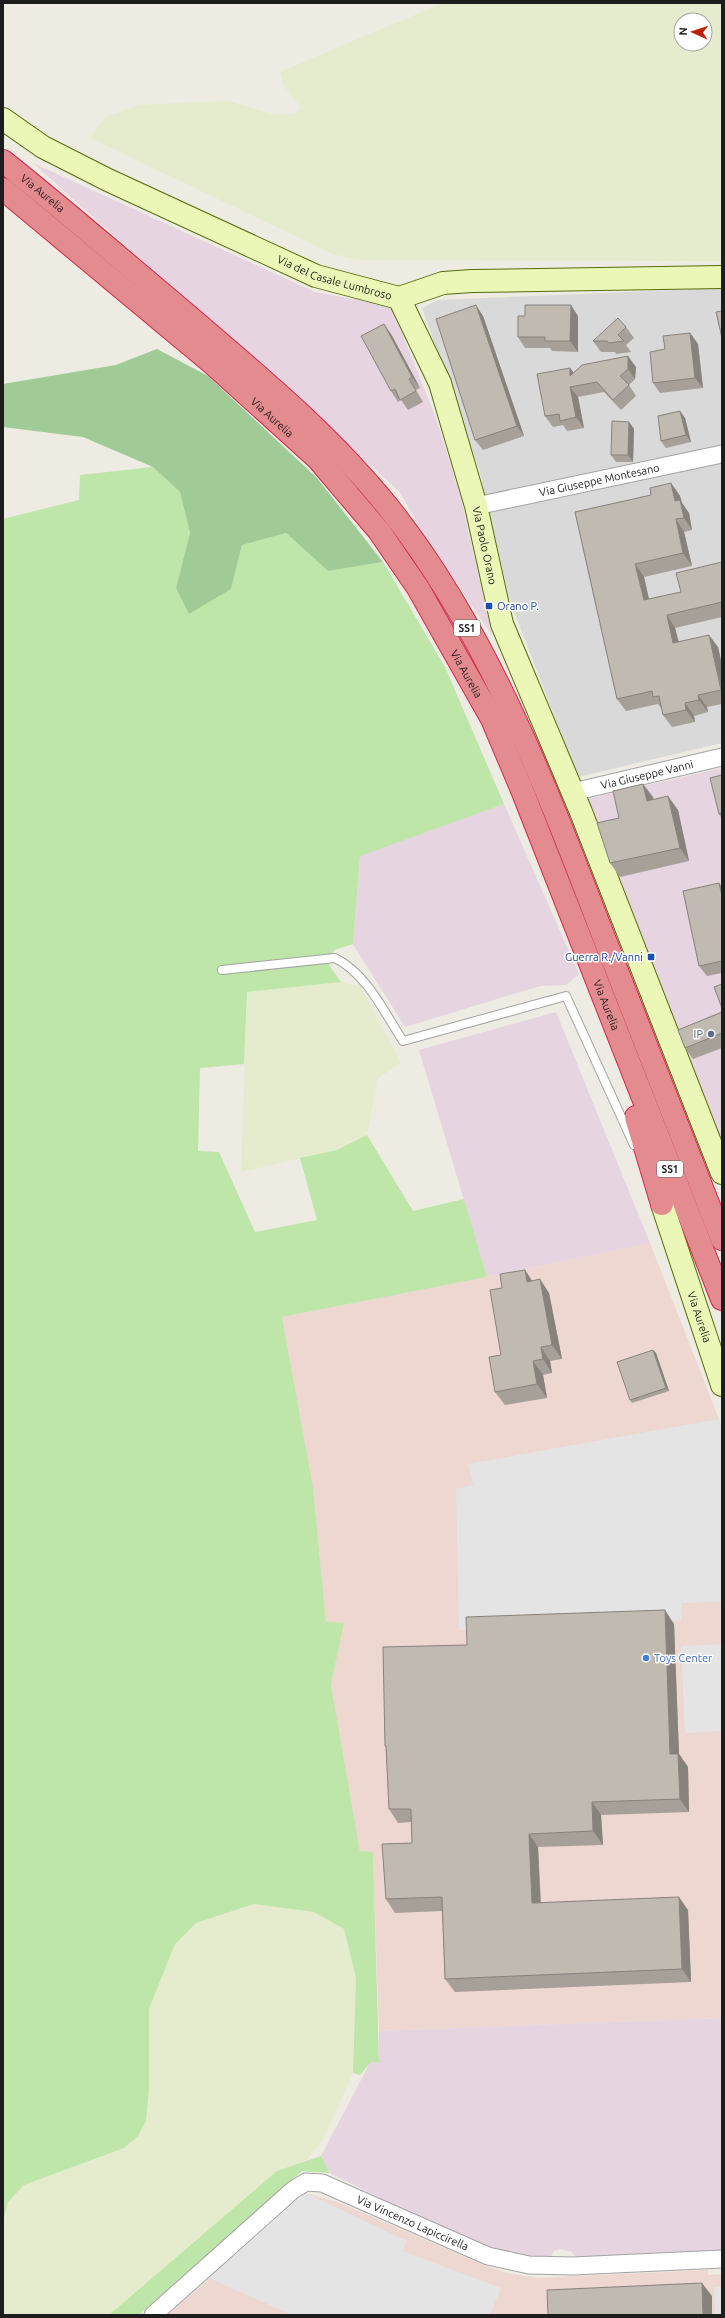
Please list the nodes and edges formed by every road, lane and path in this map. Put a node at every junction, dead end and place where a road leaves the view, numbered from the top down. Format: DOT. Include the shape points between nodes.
graph roads {
  1 [pos="3,119"];
  2 [pos="3,161"];
  3 [pos="3,189"];
  4 [pos="3,199"];
  5 [pos="45,225"];
  6 [pos="722,277"];
  7 [pos="399,298"];
  8 [pos="722,454"];
  9 [pos="476,506"];
  10 [pos="722,757"];
  11 [pos="573,792"];
  12 [pos="222,970"];
  13 [pos="619,1038"];
  14 [pos="722,1173"];
  15 [pos="662,1204"];
  16 [pos="722,1239"];
  17 [pos="722,1299"];
  18 [pos="722,1385"];
  19 [pos="722,2260"];
  20 [pos="153,2315"];
  1 -- 7 [label="street, Via del Casale Lumbroso" via="24,135 64,158 281,261 332,281"];
  2 -- 16 [label="highway, Via Aurelia / SS1" via="282,396 321,434 388,508 434,572 515,716"];
  3 -- 5 [label="highway, Via Aurelia / SS1"];
  4 -- 5 [label="highway"];
  5 -- 13 [label="highway, Via Aurelia / SS1" via="212,363 317,458 379,531 418,588 492,719"];
  6 -- 7 [label="street, Via del Casale Lumbroso" via="472,281 443,284"];
  7 -- 9 [label="street, Via Paolo Orano" via="440,383"];
  8 -- 9 [label="street, Via Giuseppe Montesano"];
  9 -- 11 [label="street, Via Paolo Orano" via="502,624"];
  10 -- 11 [label="street, Via Giuseppe Vanni"];
  11 -- 14 [label="street"];
  12 -- 15 [label="lane" via="335,958 349,965 360,975 403,1041 566,996"];
  13 -- 15 [label="highway" via="626,1081"];
  13 -- 17 [label="highway, Via Aurelia / SS1"];
  15 -- 18 [label="street, Via Aurelia"];
  19 -- 20 [label="street, Via Vincenzo Lapiccirella" via="573,2266 529,2265 488,2256 322,2183 306,2182 293,2190"];
}
